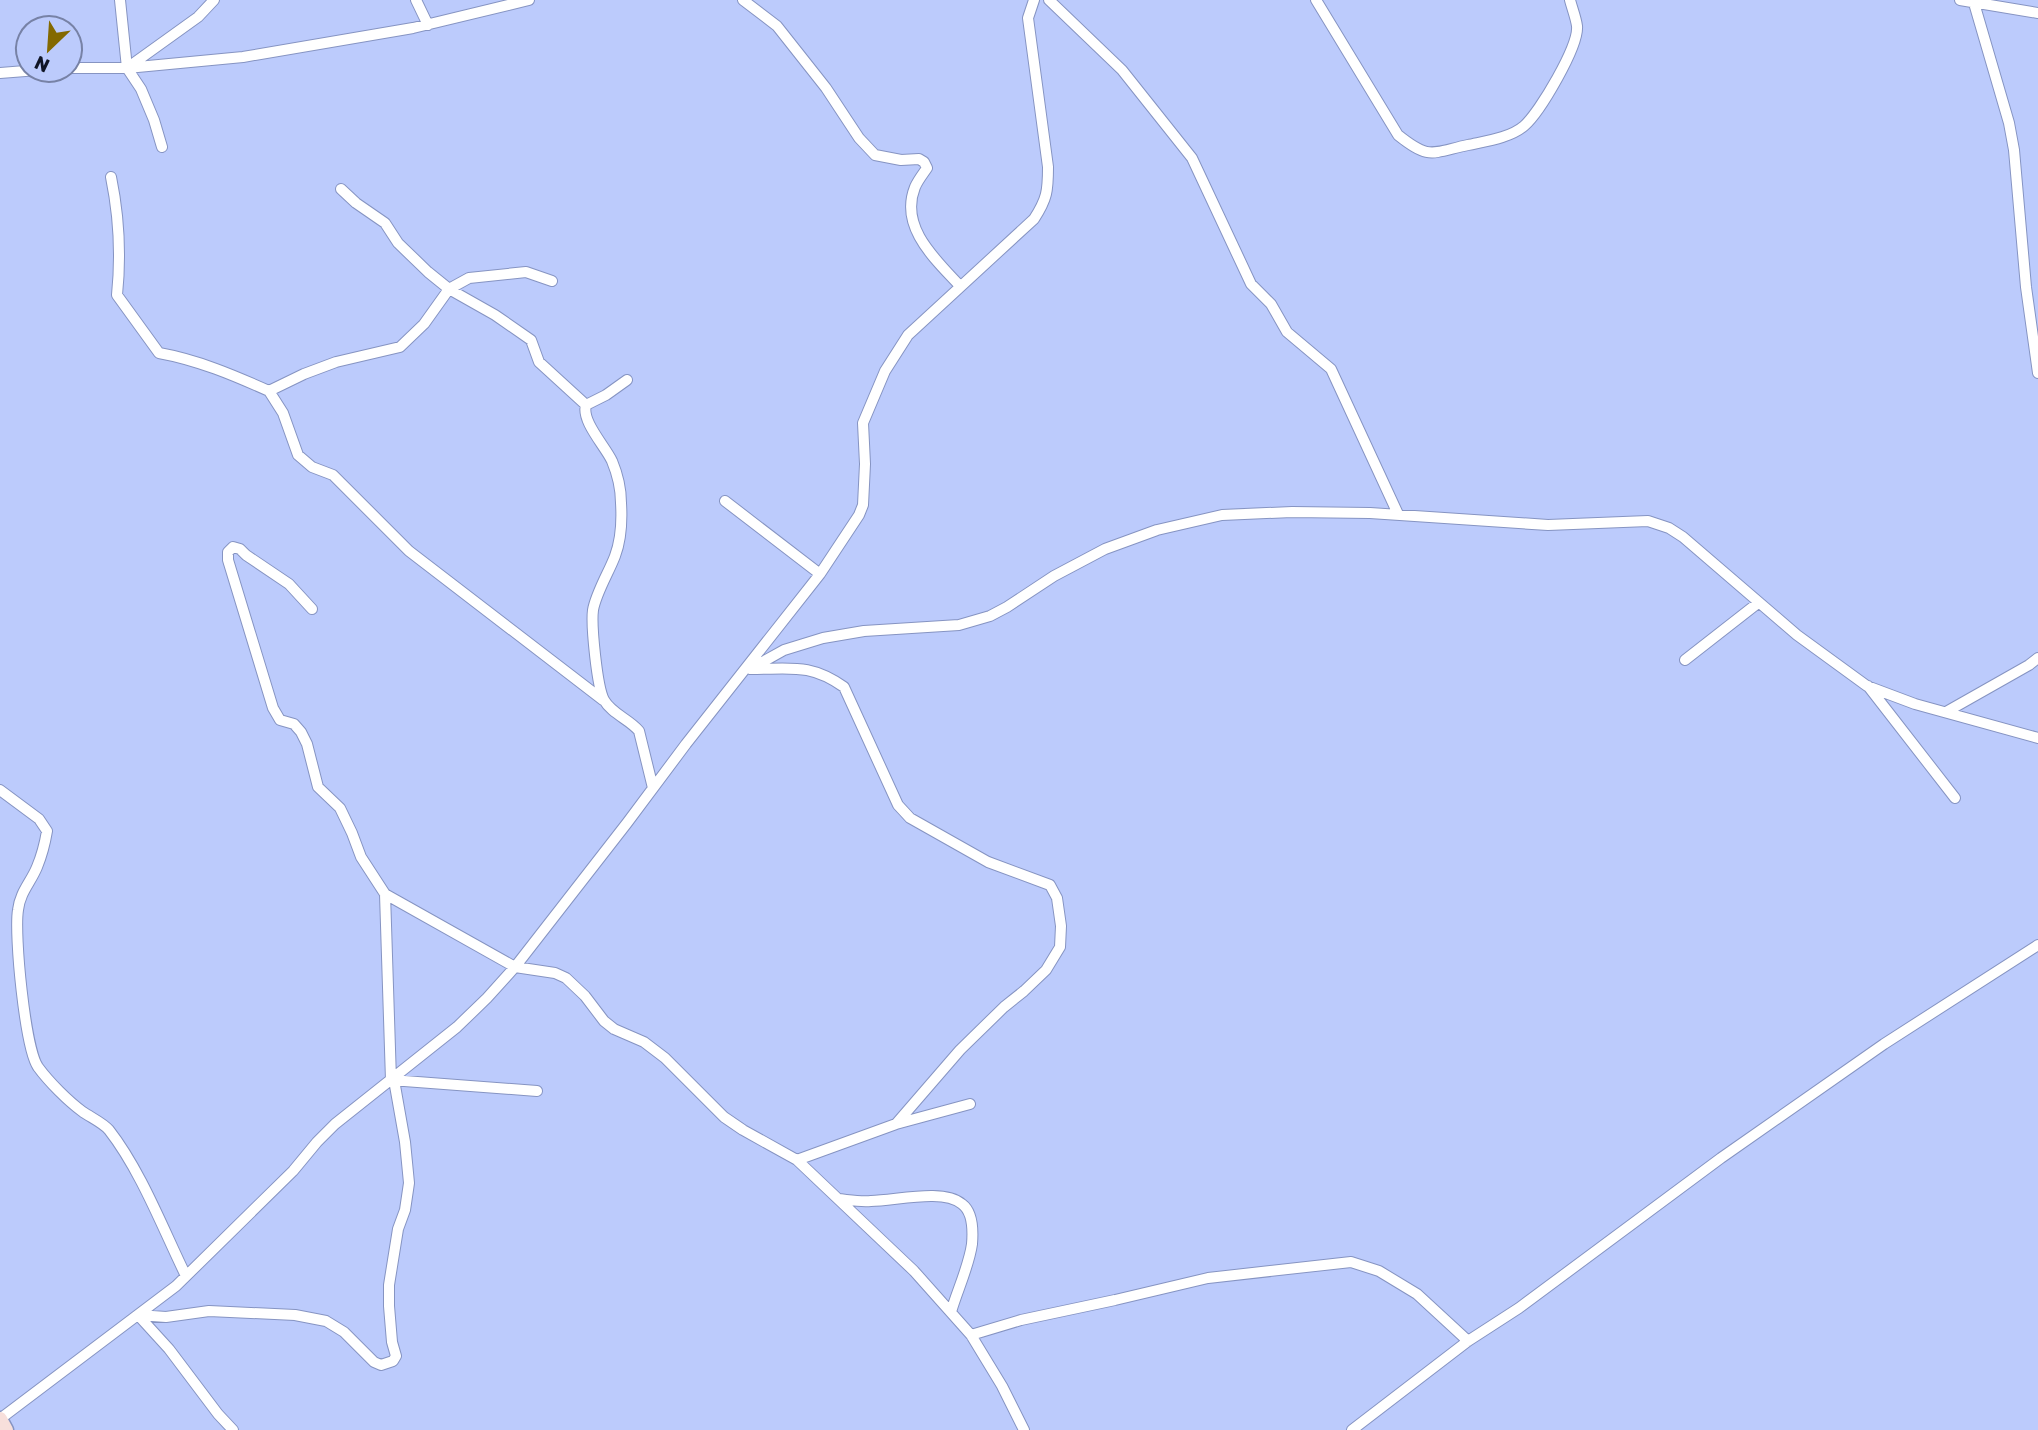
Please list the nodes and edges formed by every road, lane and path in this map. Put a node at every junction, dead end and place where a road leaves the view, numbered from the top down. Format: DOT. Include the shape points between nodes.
graph roads {
  1 [pos="120,0"];
  2 [pos="214,0"];
  3 [pos="416,0"];
  4 [pos="529,0"];
  5 [pos="743,0"];
  6 [pos="1034,0"];
  7 [pos="1049,0"];
  8 [pos="1316,0"];
  9 [pos="1570,0"];
  10 [pos="1960,0"];
  11 [pos="1976,2"];
  12 [pos="2038,13"];
  13 [pos="428,25"];
  14 [pos="84,68"];
  15 [pos="127,68"];
  16 [pos="162,147"];
  17 [pos="111,177"];
  18 [pos="341,190"];
  19 [pos="552,281"];
  20 [pos="960,286"];
  21 [pos="449,289"];
  22 [pos="2038,373"];
  23 [pos="627,380"];
  24 [pos="269,391"];
  25 [pos="586,405"];
  26 [pos="725,501"];
  27 [pos="1398,514"];
  28 [pos="820,574"];
  29 [pos="1758,603"];
  30 [pos="312,610"];
  31 [pos="2038,658"];
  32 [pos="1685,660"];
  33 [pos="746,670"];
  34 [pos="1867,686"];
  35 [pos="604,700"];
  36 [pos="1947,712"];
  37 [pos="2038,738"];
  38 [pos="653,788"];
  39 [pos="0,790"];
  40 [pos="1955,798"];
  41 [pos="385,894"];
  42 [pos="2038,945"];
  43 [pos="514,967"];
  44 [pos="393,1080"];
  45 [pos="537,1091"];
  46 [pos="970,1104"];
  47 [pos="896,1124"];
  48 [pos="797,1160"];
  49 [pos="838,1199"];
  50 [pos="186,1276"];
  51 [pos="951,1312"];
  52 [pos="138,1315"];
  53 [pos="971,1335"];
  54 [pos="1468,1341"];
  55 [pos="0,1419"];
  56 [pos="6,1430"];
  57 [pos="233,1430"];
  58 [pos="1024,1430"];
  59 [pos="1352,1430"];
  1 -- 15 [label="street"];
  2 -- 15 [label="street" via="198,17"];
  3 -- 13 [label="street"];
  4 -- 13 [label="street"];
  5 -- 20 [label="street" via="777,26 875,155 924,162 927,168 915,188 911,215 917,233"];
  6 -- 20 [label="street" via="1028,18 1048,167 1045,203 1034,219"];
  7 -- 27 [label="street" via="1122,71 1192,158 1251,284 1271,304 1287,332 1331,369"];
  8 -- 9 [label="street" via="1398,135 1428,154 1510,134 1524,126 1573,48 1577,28"];
  10 -- 11 [label="street"];
  11 -- 12 [label="street"];
  11 -- 22 [label="street" via="2014,150"];
  13 -- 15 [label="street" via="243,57"];
  14 -- 15 [label="street"];
  15 -- 16 [label="street" via="141,89"];
  17 -- 24 [label="street" via="120,263 117,295 159,353 185,358"];
  18 -- 21 [label="street" via="385,223 398,243"];
  19 -- 21 [label="street" via="526,272 494,274 469,278"];
  20 -- 28 [label="street" via="908,335 885,372 863,423 862,511"];
  21 -- 24 [label="street" via="400,347 337,362"];
  21 -- 25 [label="street" via="531,340 539,362"];
  23 -- 25 [label="street"];
  24 -- 35 [label="street" via="283,412 298,455 333,475 409,551"];
  25 -- 35 [label="street" via="587,420 613,463 621,503 617,552 593,610 596,670"];
  26 -- 28 [label="street"];
  27 -- 29 [label="street" via="1548,525 1648,521 1683,537"];
  27 -- 33 [label="street" via="1222,515 1157,530 1105,549 990,616 959,625 823,638 784,650"];
  28 -- 33 [label="street"];
  29 -- 32 [label="street"];
  29 -- 34 [label="street"];
  30 -- 41 [label="street" via="289,584 240,549 233,547 228,552 274,708 280,720 295,724 302,732 318,787 340,808 361,857"];
  31 -- 36 [label="street"];
  33 -- 38 [label="street"];
  33 -- 47 [label="street" via="807,668 844,687 888,786 910,818 988,862 1050,886 1058,898 1060,947 1046,970 960,1050"];
  34 -- 36 [label="street"];
  34 -- 40 [label="street"];
  35 -- 38 [label="street" via="639,731"];
  36 -- 37 [label="street"];
  38 -- 43 [label="street"];
  39 -- 50 [label="street" via="39,819 47,831 37,869 17,910 32,1053 38,1067 65,1097 108,1128"];
  41 -- 43 [label="street"];
  41 -- 44 [label="street"];
  42 -- 54 [label="street" via="1819,1089"];
  43 -- 44 [label="street" via="457,1027"];
  43 -- 48 [label="street" via="566,978 604,1021 665,1058 724,1117"];
  44 -- 45 [label="street"];
  44 -- 50 [label="street" via="335,1124"];
  44 -- 52 [label="street" via="409,1183 389,1285 393,1361 374,1363 344,1332 326,1321 295,1315 209,1311 166,1317"];
  46 -- 47 [label="street"];
  47 -- 48 [label="street"];
  48 -- 49 [label="street"];
  49 -- 51 [label="street"];
  49 -- 51 [label="street" via="870,1202 937,1196 965,1205 970,1213 972,1246"];
  50 -- 52 [label="street"];
  51 -- 53 [label="street"];
  52 -- 55 [label="street"];
  52 -- 57 [label="street"];
  53 -- 54 [label="street" via="1208,1278 1351,1262 1379,1271 1417,1294"];
  53 -- 58 [label="street"];
  54 -- 59 [label="street"];
  55 -- 56 [label="main road"];
}
